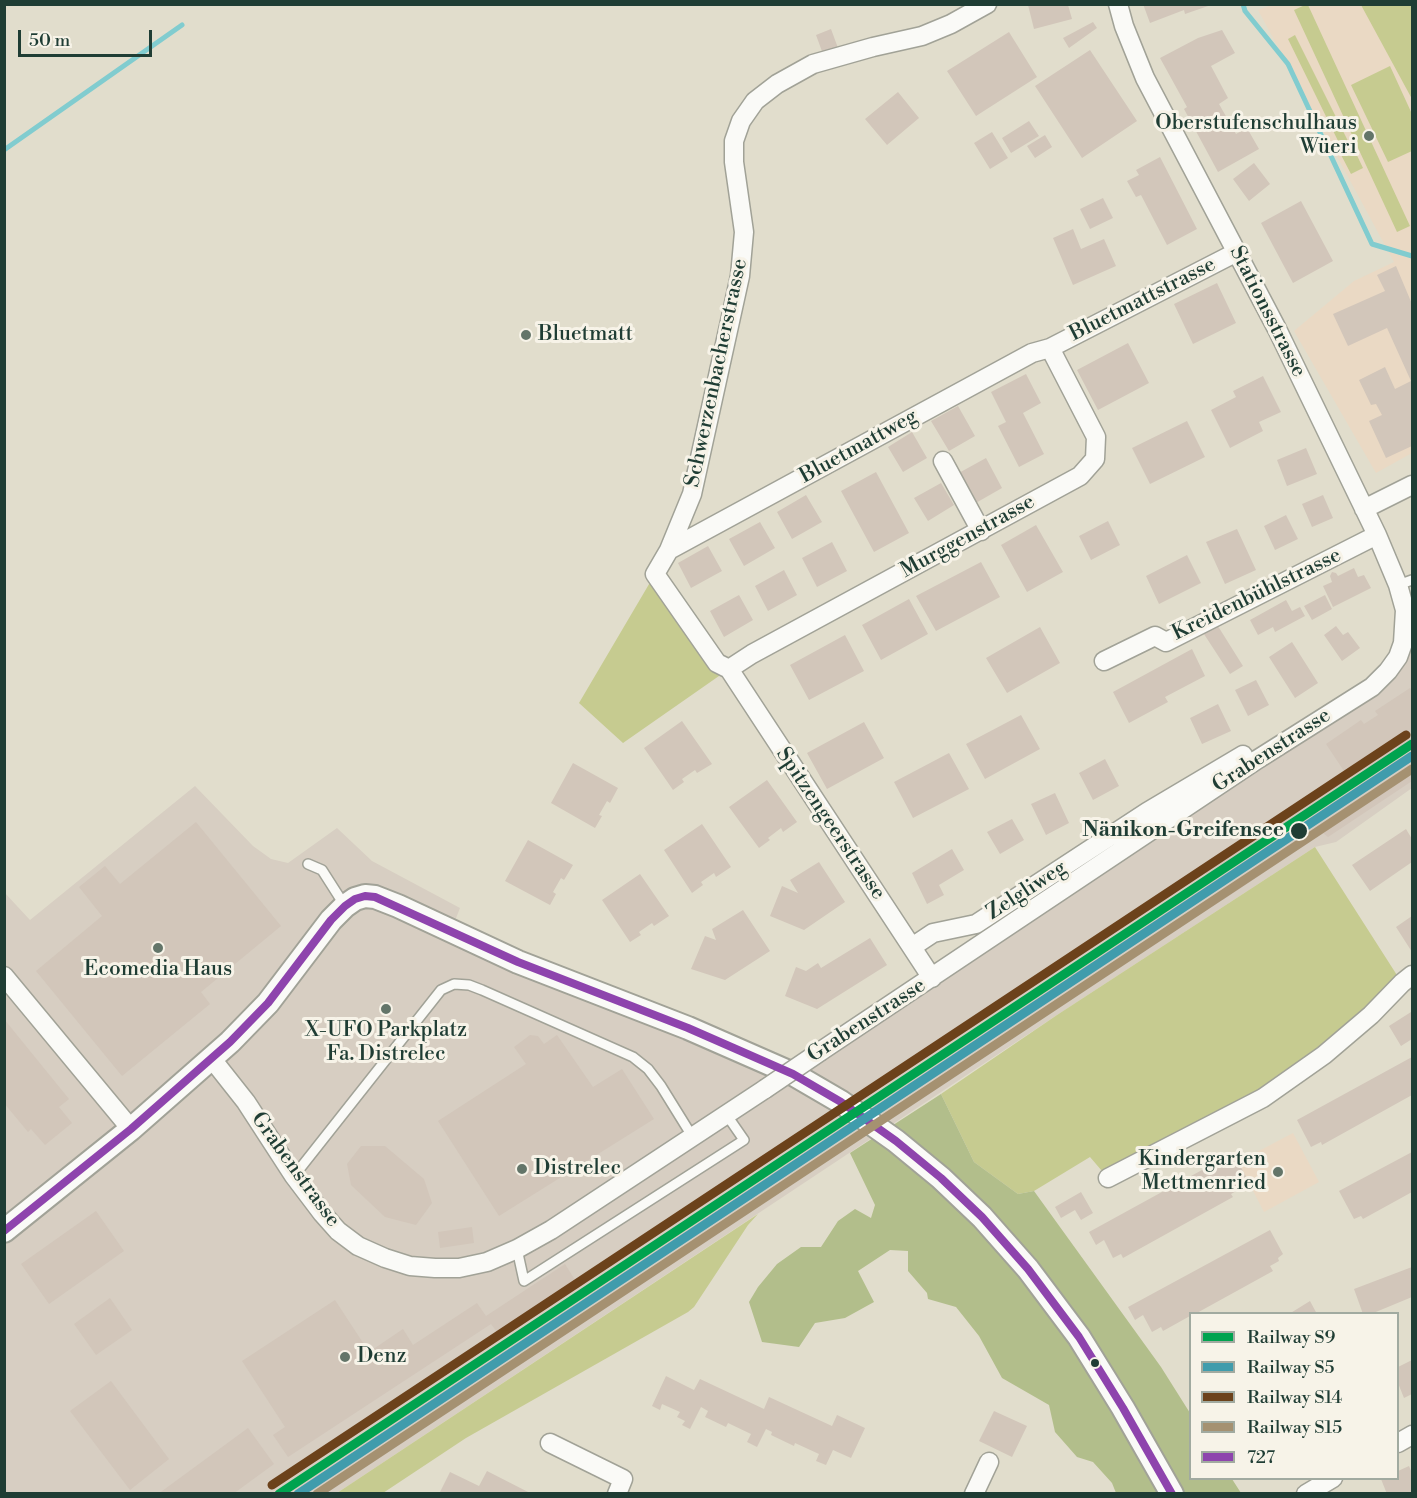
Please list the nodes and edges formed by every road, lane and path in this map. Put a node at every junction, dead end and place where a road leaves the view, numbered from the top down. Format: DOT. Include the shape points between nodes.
graph roads {
  1 [pos="987,4"];
  2 [pos="1118,4"];
  3 [pos="1237,252"];
  4 [pos="1050,348"];
  5 [pos="944,461"];
  6 [pos="1413,485"];
  7 [pos="1364,509"];
  8 [pos="981,531"];
  9 [pos="1377,535"];
  10 [pos="669,550"];
  11 [pos="655,574"];
  12 [pos="1405,582"];
  13 [pos="1405,624"];
  14 [pos="1104,661"];
  15 [pos="729,669"];
  16 [pos="1351,701"];
  17 [pos="308,864"];
  18 [pos="345,906"];
  19 [pos="912,947"];
  20 [pos="1413,975"];
  21 [pos="4,976"];
  22 [pos="932,978"];
  23 [pos="212,1059"];
  24 [pos="726,1114"];
  25 [pos="131,1129"];
  26 [pos="692,1136"];
  27 [pos="294,1176"];
  28 [pos="1108,1178"];
  29 [pos="4,1231"];
  30 [pos="517,1250"];
  31 [pos="1413,1435"];
  32 [pos="1399,1442"];
  33 [pos="550,1443"];
  34 [pos="989,1462"];
  35 [pos="1331,1480"];
  36 [pos="617,1494"];
  37 [pos="974,1494"];
  38 [pos="1172,1494"];
  39 [pos="1306,1494"];
  1 -- 10 [label="street, Schwerzenbacherstrasse" via="922,36 813,64 755,101 741,121 734,141 744,232 740,276 695,484"];
  2 -- 3 [label="street, Stationsstrasse" via="1145,78"];
  3 -- 4 [label="street, Bluetmattstrasse"];
  3 -- 7 [label="street, Stationsstrasse"];
  4 -- 8 [label="street, Murggenstrasse" via="1096,437 1095,459 1080,476"];
  4 -- 10 [label="street, Bluetmattweg" via="1032,352"];
  5 -- 8 [label="street"];
  6 -- 7 [label="street"];
  7 -- 9 [label="street, Stationsstrasse"];
  8 -- 15 [label="street, Murggenstrasse"];
  9 -- 12 [label="street, Stationsstrasse"];
  9 -- 14 [label="street, Kreidenbühlstrasse" via="1166,642 1155,636"];
  10 -- 11 [label="street, Schwerzenbacherstrasse"];
  11 -- 15 [label="street, Spitzengeerstrasse" via="717,663"];
  12 -- 13 [label="street, Stationsstrasse"];
  13 -- 16 [label="street, Grabenstrasse" via="1398,657 1372,687"];
  15 -- 19 [label="street, Spitzengeerstrasse"];
  16 -- 19 [label="street, Zelgliweg" via="1341,696 1315,707 976,924 933,933"];
  16 -- 22 [label="street, Grabenstrasse"];
  17 -- 18 [label="lane" via="322,870"];
  18 -- 23 [label="street" via="268,1003"];
  18 -- 38 [label="street" via="365,896 386,900 518,962 688,1028 793,1074 896,1141 982,1217 1028,1269 1084,1346"];
  19 -- 22 [label="street, Spitzengeerstrasse"];
  20 -- 28 [label="street" via="1324,1055 1263,1098"];
  21 -- 25 [label="street"];
  22 -- 24 [label="street, Grabenstrasse, bridge"];
  23 -- 25 [label="street"];
  23 -- 27 [label="street, Grabenstrasse" via="246,1102"];
  24 -- 26 [label="street, Grabenstrasse"];
  24 -- 30 [label="lane" via="744,1140 525,1281"];
  25 -- 29 [label="street"];
  26 -- 27 [label="lane" via="661,1086 633,1057 469,985 454,984 441,990"];
  26 -- 30 [label="street, Grabenstrasse"];
  27 -- 30 [label="street, Grabenstrasse" via="338,1231 358,1246 385,1258 410,1266 459,1268"];
  31 -- 32 [label="street"];
  33 -- 36 [label="street" via="623,1479"];
  34 -- 37 [label="street"];
  35 -- 39 [label="street"];
}
